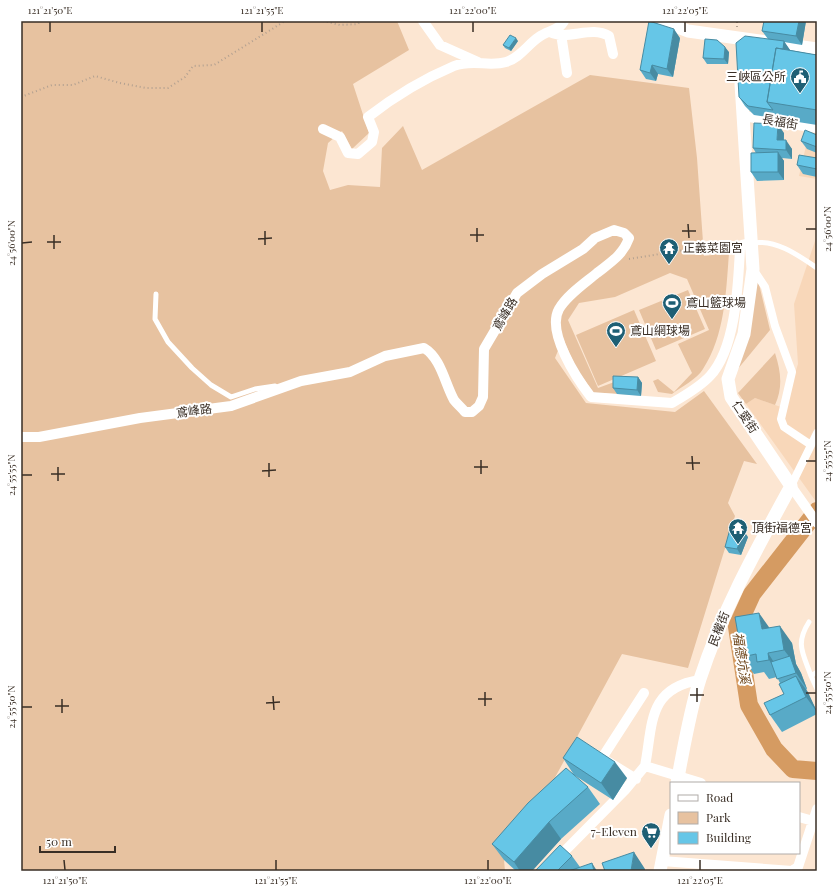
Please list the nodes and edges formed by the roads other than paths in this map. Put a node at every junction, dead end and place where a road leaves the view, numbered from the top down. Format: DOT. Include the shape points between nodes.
graph roads {
  1 [pos="423,21"];
  2 [pos="564,21"];
  3 [pos="662,21"];
  4 [pos="550,32"];
  5 [pos="561,34"];
  6 [pos="739,39"];
  7 [pos="817,49"];
  8 [pos="613,54"];
  9 [pos="740,54"];
  10 [pos="478,62"];
  11 [pos="741,70"];
  12 [pos="567,73"];
  13 [pos="743,116"];
  14 [pos="817,128"];
  15 [pos="323,129"];
  16 [pos="751,243"];
  17 [pos="817,268"];
  18 [pos="753,269"];
  19 [pos="156,294"];
  20 [pos="293,384"];
  21 [pos="817,433"];
  22 [pos="21,437"];
  23 [pos="811,445"];
  24 [pos="791,486"];
  25 [pos="817,523"];
  26 [pos="809,622"];
  27 [pos="817,672"];
  28 [pos="810,676"];
  29 [pos="700,680"];
  30 [pos="817,689"];
  31 [pos="644,694"];
  32 [pos="645,766"];
  33 [pos="636,779"];
  34 [pos="678,779"];
  35 [pos="695,782"];
  36 [pos="817,809"];
  37 [pos="800,817"];
  38 [pos="670,820"];
  39 [pos="813,821"];
  40 [pos="661,866"];
  41 [pos="545,871"];
  1 -- 10 [label="street" via="440,45"];
  2 -- 4 [label="street"];
  3 -- 6 [label="street" via="688,31"];
  4 -- 5 [label="street"];
  4 -- 10 [label="street" via="540,36 505,63"];
  5 -- 8 [label="street" via="602,31 609,36"];
  5 -- 12 [label="street"];
  6 -- 7 [label="street"];
  6 -- 9 [label="street"];
  10 -- 15 [label="street" via="456,65 417,84 368,117 374,132 372,142 358,154 348,153 340,137"];
  11 -- 13 [label="street, 仁愛街"];
  13 -- 14 [label="street, 長福街"];
  13 -- 16 [label="street, 仁愛街"];
  16 -- 17 [label="lane" via="763,241 791,250"];
  16 -- 18 [label="street, 仁愛街"];
  16 -- 20 [label="street, 鳶峰路" via="742,245 740,249 737,302 722,356 710,376 672,403 591,397 572,371 557,331 559,309 625,249 629,238 624,233 614,230 596,238 517,293 484,349 484,397 472,412 465,412 455,401 436,361 424,348 385,356 350,372"];
  18 -- 23 [label="street, 仁愛街" via="765,287 775,326 792,372 781,420 784,427"];
  18 -- 24 [label="street, 仁愛街" via="744,334 728,379 731,397"];
  19 -- 20 [label="lane" via="155,319 168,342 211,385 231,397 256,389"];
  20 -- 22 [label="street, 鳶峰路" via="231,406 140,418 39,437"];
  21 -- 23 [label="street"];
  23 -- 24 [label="street"];
  24 -- 25 [label="street"];
  24 -- 29 [label="street, 民權街" via="743,572 720,624"];
  26 -- 28 [label="lane" via="803,631 800,646"];
  27 -- 28 [label="lane"];
  28 -- 30 [label="lane"];
  29 -- 32 [label="street" via="684,683 657,704"];
  29 -- 34 [label="street, 民權街"];
  31 -- 33 [label="street" via="602,758"];
  32 -- 33 [label="street"];
  32 -- 34 [label="street"];
  33 -- 41 [label="street"];
  34 -- 35 [label="street"];
  36 -- 39 [label="street"];
  37 -- 39 [label="street"];
  38 -- 40 [label="street"];
  39 -- 40 [label="street" via="798,867 792,871"];
}
